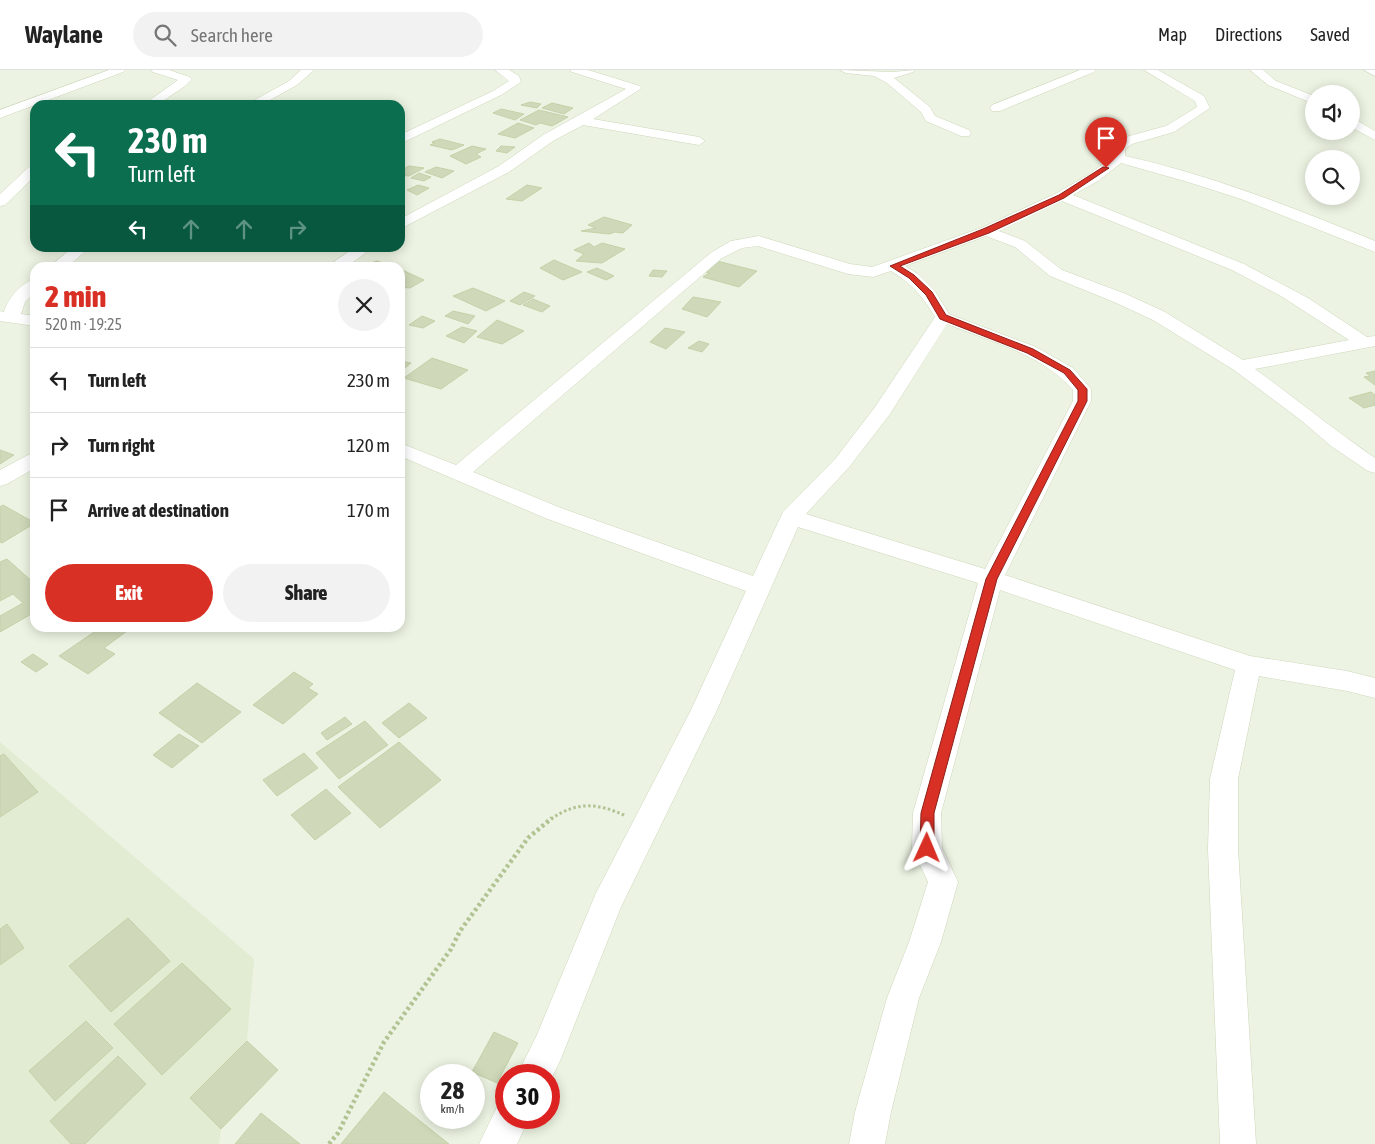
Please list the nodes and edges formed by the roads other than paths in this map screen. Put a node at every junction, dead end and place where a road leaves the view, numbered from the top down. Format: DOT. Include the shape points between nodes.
graph roads {
  1 [pos="157,70"];
  2 [pos="308,70"];
  3 [pos="576,70"];
  4 [pos="846,70"];
  5 [pos="909,70"];
  6 [pos="1090,70"];
  7 [pos="1150,70"];
  8 [pos="1256,70"];
  9 [pos="1370,70"];
  10 [pos="113,71"];
  11 [pos="505,72"];
  12 [pos="524,72"];
  13 [pos="1375,73"];
  14 [pos="879,74"];
  15 [pos="1305,96"];
  16 [pos="41,99"];
  17 [pos="44,100"];
  18 [pos="157,100"];
  19 [pos="261,100"];
  20 [pos="30,103"];
  21 [pos="996,108"];
  22 [pos="0,114"];
  23 [pos="581,122"];
  24 [pos="1360,126"];
  25 [pos="964,133"];
  26 [pos="1375,136"];
  27 [pos="405,138"];
  28 [pos="699,141"];
  29 [pos="1118,159"];
  30 [pos="30,174"];
  31 [pos="1062,196"];
  32 [pos="0,202"];
  33 [pos="405,222"];
  34 [pos="986,231"];
  35 [pos="1375,247"];
  36 [pos="75,252"];
  37 [pos="358,252"];
  38 [pos="63,262"];
  39 [pos="342,262"];
  40 [pos="894,266"];
  41 [pos="30,288"];
  42 [pos="6,317"];
  43 [pos="943,317"];
  44 [pos="30,320"];
  45 [pos="1370,342"];
  46 [pos="1240,366"];
  47 [pos="405,451"];
  48 [pos="30,462"];
  49 [pos="1375,467"];
  50 [pos="458,474"];
  51 [pos="0,479"];
  52 [pos="791,517"];
  53 [pos="991,579"];
  54 [pos="759,587"];
  55 [pos="1249,665"];
  56 [pos="1375,688"];
  57 [pos="540,1064"];
  58 [pos="505,1129"];
  59 [pos="497,1144"];
  60 [pos="867,1144"];
  61 [pos="1238,1144"];
  1 -- 18 [label="street" via="186,79"];
  2 -- 19 [label="street" via="293,83"];
  3 -- 23 [label="street" via="636,88"];
  4 -- 14 [label="street"];
  5 -- 14 [label="street" via="892,75"];
  6 -- 21 [label="street"];
  7 -- 29 [label="street" via="1200,99 1204,108 1170,129 1127,141 1118,148"];
  8 -- 15 [label="street" via="1272,83"];
  9 -- 13 [label="street"];
  10 -- 16 [label="street"];
  11 -- 12 [label="street"];
  11 -- 27 [label="street" via="515,78 508,87"];
  14 -- 25 [label="street" via="926,110 930,118"];
  16 -- 17 [label="street"];
  20 -- 22 [label="street"];
  23 -- 28 [label="street"];
  23 -- 33 [label="street" via="548,138 504,169"];
  24 -- 26 [label="street"];
  29 -- 31 [label="street"];
  29 -- 35 [label="street" via="1212,183"];
  30 -- 32 [label="street"];
  31 -- 34 [label="street"];
  31 -- 45 [label="street" via="1266,280"];
  34 -- 40 [label="street"];
  34 -- 46 [label="street" via="1020,244 1056,273 1159,316"];
  36 -- 38 [label="street"];
  37 -- 39 [label="street"];
  40 -- 43 [label="street" via="912,277 929,294"];
  40 -- 50 [label="street" via="861,272 759,241 730,246"];
  41 -- 42 [label="street" via="16,299"];
  42 -- 44 [label="street"];
  43 -- 52 [label="street" via="883,410 843,462"];
  43 -- 53 [label="street" via="1030,351 1067,372 1082,389 1082,401"];
  45 -- 46 [label="street"];
  46 -- 49 [label="street"];
  47 -- 50 [label="street"];
  48 -- 51 [label="street"];
  50 -- 54 [label="street" via="553,513"];
  52 -- 53 [label="street"];
  52 -- 54 [label="street"];
  53 -- 55 [label="street"];
  53 -- 60 [label="street" via="928,813 927,848 943,882 925,942 903,998"];
  54 -- 57 [label="street" via="704,712 607,903"];
  55 -- 56 [label="street"];
  55 -- 61 [label="street" via="1224,788 1223,849"];
  58 -- 59 [label="street"];
}
